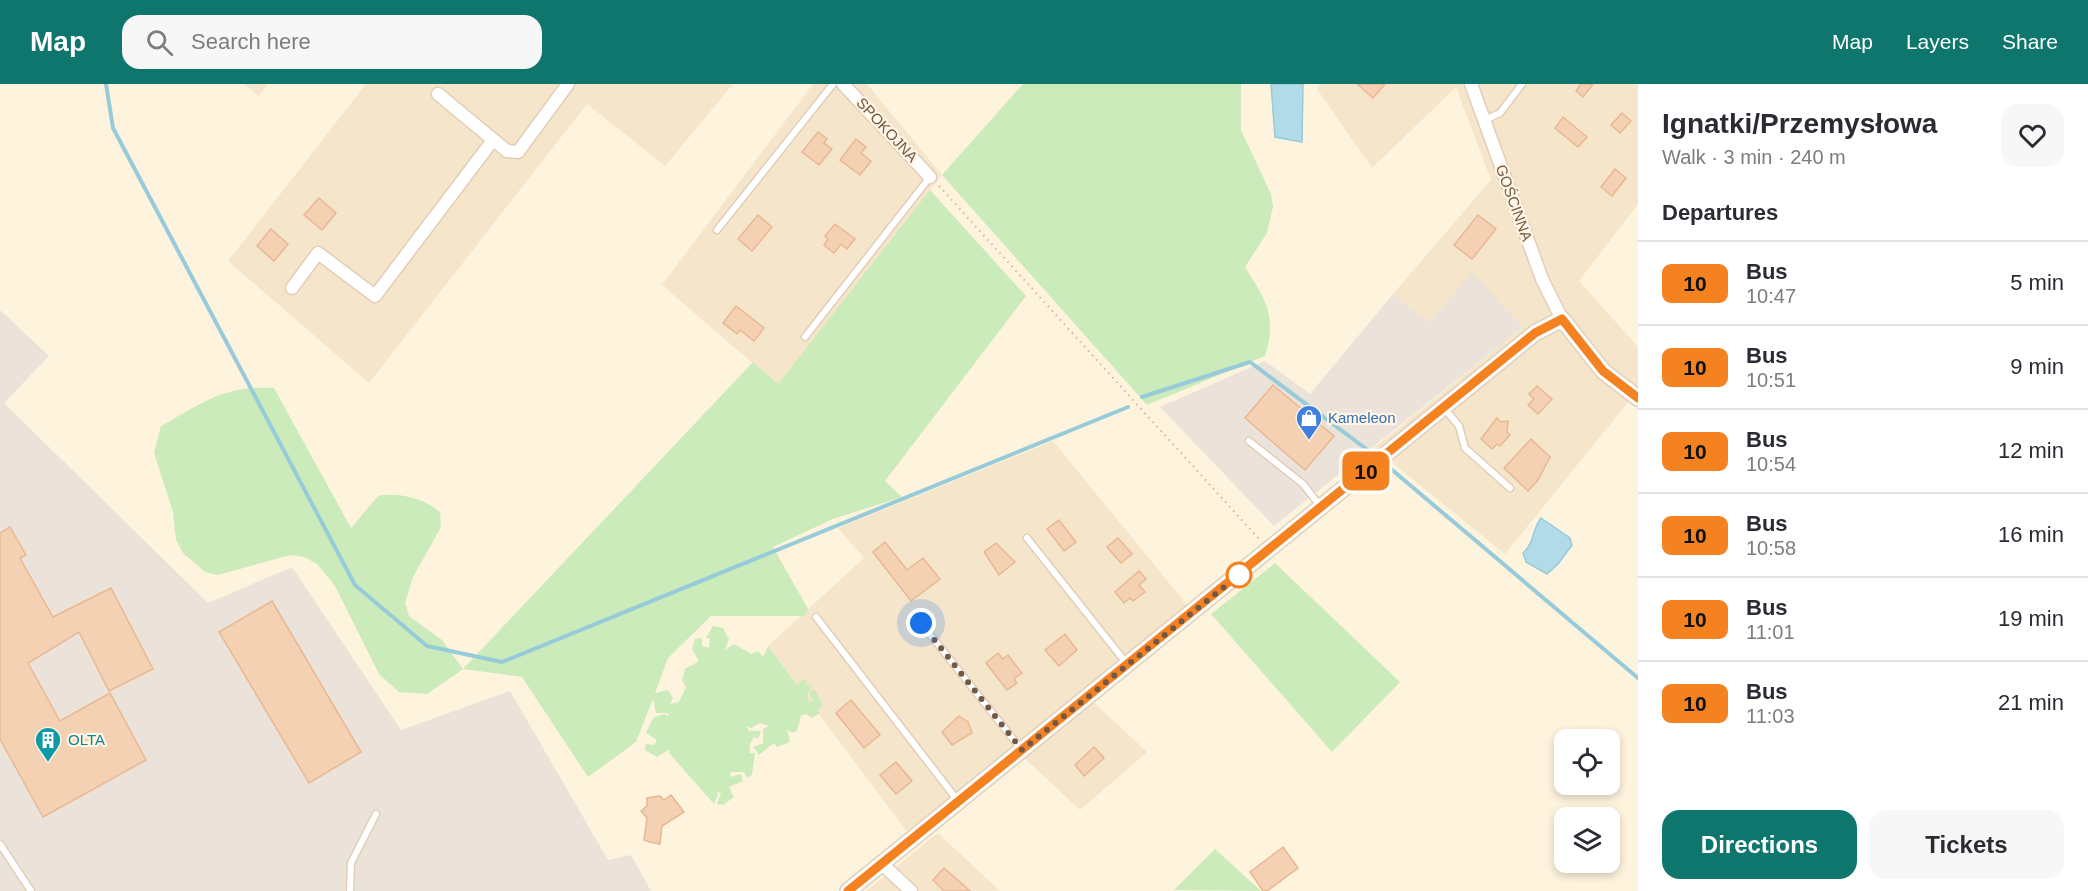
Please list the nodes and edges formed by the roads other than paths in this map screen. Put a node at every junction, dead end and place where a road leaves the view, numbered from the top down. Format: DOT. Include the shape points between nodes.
graph roads {
  1 [pos="568,84"];
  2 [pos="832,84"];
  3 [pos="843,84"];
  4 [pos="1471,84"];
  5 [pos="1522,84"];
  6 [pos="438,94"];
  7 [pos="1485,120"];
  8 [pos="493,140"];
  9 [pos="930,177"];
  10 [pos="717,230"];
  11 [pos="292,288"];
  12 [pos="1562,319"];
  13 [pos="806,337"];
  14 [pos="1638,398"];
  15 [pos="1444,408"];
  16 [pos="1250,441"];
  17 [pos="1510,488"];
  18 [pos="1322,507"];
  19 [pos="1027,538"];
  20 [pos="816,617"];
  21 [pos="921,623"];
  22 [pos="1127,665"];
  23 [pos="1022,750"];
  24 [pos="959,801"];
  25 [pos="376,814"];
  26 [pos="0,844"];
  27 [pos="882,864"];
  28 [pos="31,891"];
  29 [pos="350,891"];
  30 [pos="848,891"];
  31 [pos="911,891"];
  1 -- 8 [label="street" via="518,152 507,151"];
  2 -- 10 [label="lane"];
  3 -- 9 [label="street, SPOKOJNA"];
  4 -- 7 [label="street, GOŚCINNA"];
  5 -- 7 [label="lane" via="1500,113"];
  6 -- 8 [label="street"];
  7 -- 12 [label="street, GOŚCINNA" via="1542,279"];
  8 -- 11 [label="street" via="375,296 318,253"];
  9 -- 13 [label="lane"];
  12 -- 14 [label="street" via="1603,371"];
  12 -- 15 [label="street" via="1535,333"];
  15 -- 17 [label="lane" via="1459,426 1465,448"];
  15 -- 18 [label="street"];
  16 -- 18 [label="lane" via="1303,484"];
  18 -- 22 [label="street"];
  19 -- 22 [label="lane"];
  20 -- 24 [label="lane"];
  21 -- 23 [label="lane"];
  22 -- 23 [label="street"];
  23 -- 24 [label="street"];
  24 -- 27 [label="street"];
  25 -- 29 [label="lane" via="351,863"];
  26 -- 28 [label="lane"];
  27 -- 30 [label="street"];
  27 -- 31 [label="street"];
}
